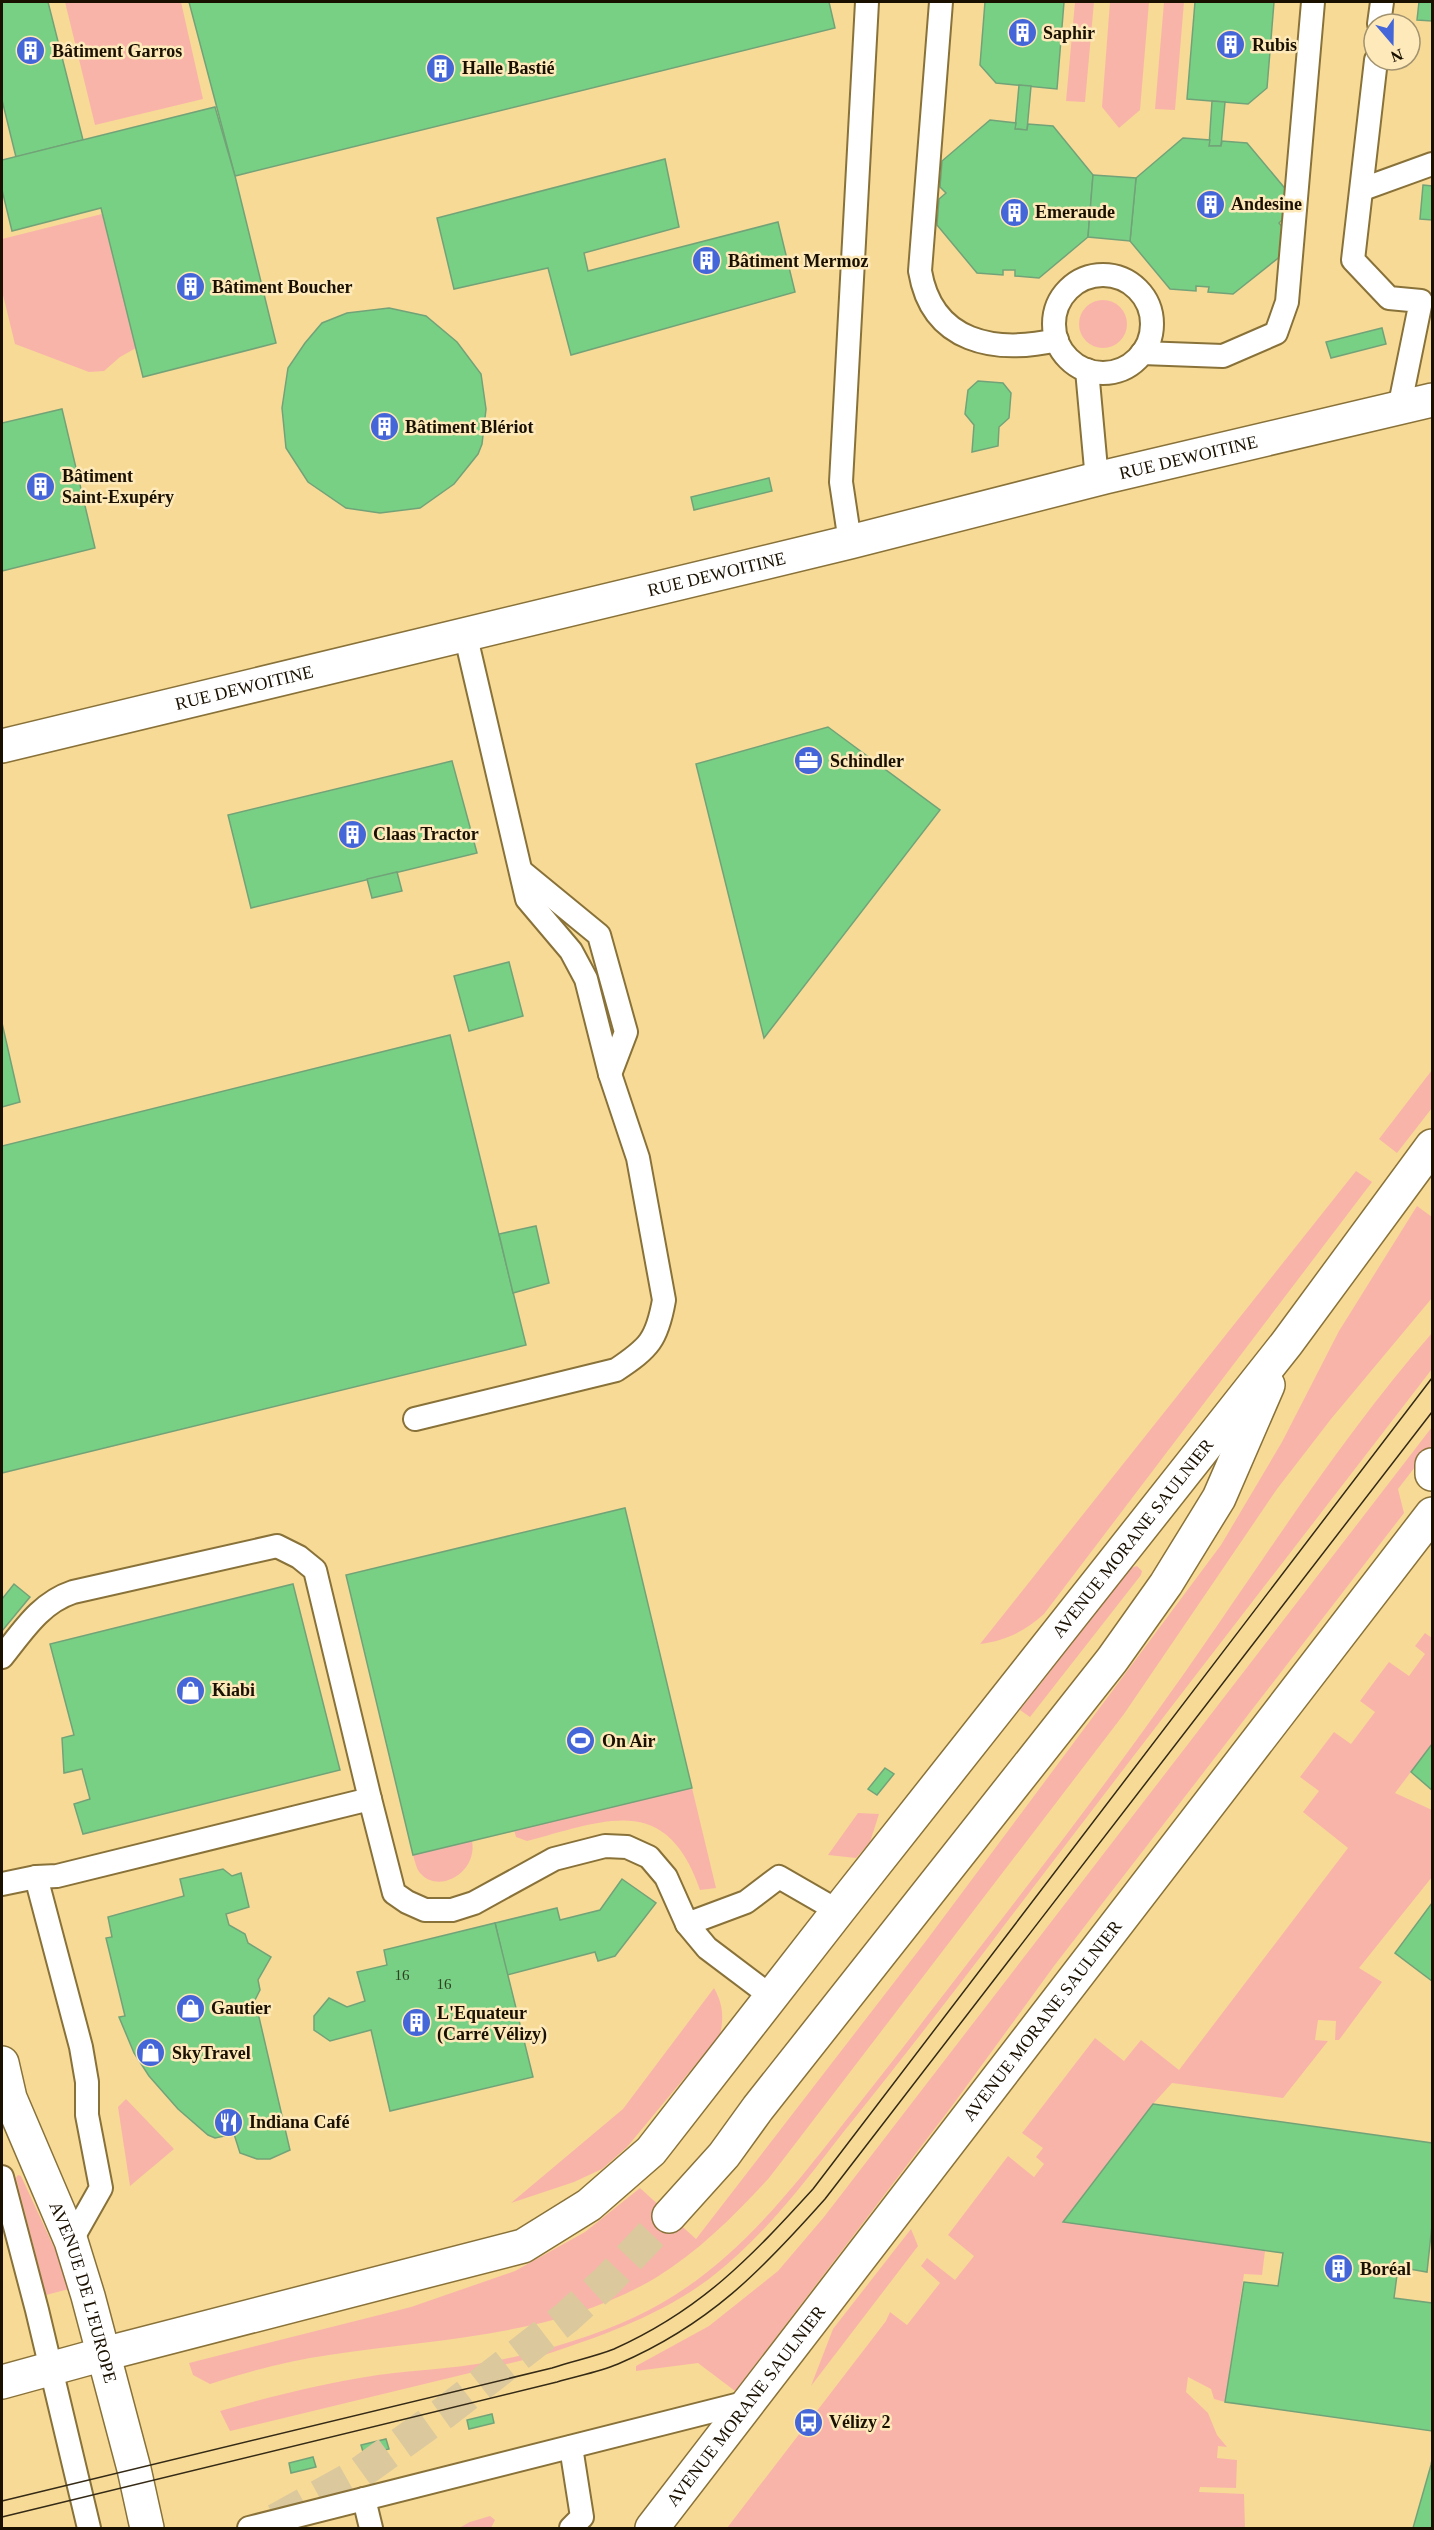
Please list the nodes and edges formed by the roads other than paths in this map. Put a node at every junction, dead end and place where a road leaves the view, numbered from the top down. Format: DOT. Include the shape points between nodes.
graph roads {
  1 [pos="867,2"];
  2 [pos="941,2"];
  3 [pos="1313,2"];
  4 [pos="1375,72"];
  5 [pos="1432,164"];
  6 [pos="1362,189"];
  7 [pos="1426,299"];
  8 [pos="1057,340"];
  9 [pos="1142,353"];
  10 [pos="1087,370"];
  11 [pos="1432,400"];
  12 [pos="1399,409"];
  13 [pos="1097,480"];
  14 [pos="850,542"];
  15 [pos="465,633"];
  16 [pos="2,746"];
  17 [pos="521,872"];
  18 [pos="610,1074"];
  19 [pos="1432,1146"];
  20 [pos="1287,1342"];
  21 [pos="415,1419"];
  22 [pos="1432,1465"];
  23 [pos="1432,1474"];
  24 [pos="1432,1514"];
  25 [pos="2,1657"];
  26 [pos="370,1799"];
  27 [pos="36,1877"];
  28 [pos="2,1884"];
  29 [pos="838,1911"];
  30 [pos="687,1924"];
  31 [pos="772,1997"];
  32 [pos="2,2063"];
  33 [pos="2,2177"];
  34 [pos="669,2216"];
  35 [pos="71,2241"];
  36 [pos="104,2354"];
  37 [pos="50,2368"];
  38 [pos="2,2382"];
  39 [pos="752,2401"];
  40 [pos="571,2447"];
  41 [pos="364,2499"];
  42 [pos="313,2521"];
  43 [pos="252,2528"];
  44 [pos="88,2529"];
  45 [pos="147,2529"];
  46 [pos="371,2529"];
  47 [pos="571,2529"];
  48 [pos="652,2529"];
  1 -- 14 [label="lane" via="841,482"];
  2 -- 8 [label="lane" via="920,271 923,290 941,320 971,340 1007,345"];
  3 -- 9 [label="lane" via="1287,302 1276,333 1223,356"];
  4 -- 6 [label="lane"];
  5 -- 6 [label="lane"];
  6 -- 7 [label="lane" via="1353,260 1389,298"];
  7 -- 12 [label="lane"];
  8 -- 9 [label="lane" via="1054,317 1069,288 1091,277 1115,276 1142,294 1150,309 1151,333"];
  8 -- 10 [label="lane" via="1074,364"];
  9 -- 10 [label="lane" via="1118,370"];
  10 -- 13 [label="lane"];
  11 -- 12 [label="main road, RUE DEWOITINE"];
  12 -- 13 [label="main road, RUE DEWOITINE"];
  13 -- 14 [label="main road, RUE DEWOITINE"];
  14 -- 15 [label="main road, RUE DEWOITINE"];
  15 -- 16 [label="main road, RUE DEWOITINE"];
  15 -- 17 [label="lane"];
  17 -- 18 [label="lane" via="528,898 571,951 586,979"];
  17 -- 18 [label="lane" via="599,935 626,1032"];
  18 -- 21 [label="lane" via="638,1158 664,1300 654,1338 639,1355 616,1370"];
  19 -- 20 [label="main road, AVENUE MORANE SAULNIER"];
  20 -- 29 [label="main road, AVENUE MORANE SAULNIER"];
  20 -- 34 [label="main road, AVENUE MORANE SAULNIER" via="1219,1498 1166,1584 1112,1660 724,2155"];
  22 -- 23 [label="main road"];
  24 -- 39 [label="main road, AVENUE MORANE SAULNIER"];
  25 -- 26 [label="lane" via="42,1608 56,1598 278,1546 315,1570"];
  26 -- 27 [label="lane" via="57,1876"];
  26 -- 30 [label="lane" via="394,1893 425,1910 452,1910 474,1903 555,1859 605,1846 627,1847 649,1857 666,1877"];
  27 -- 28 [label="lane"];
  27 -- 35 [label="lane" via="81,2047 87,2115 101,2188"];
  29 -- 30 [label="lane" via="779,1877 746,1902"];
  29 -- 31 [label="main road, AVENUE MORANE SAULNIER"];
  30 -- 31 [label="lane" via="707,1948"];
  31 -- 36 [label="main road, AVENUE MORANE SAULNIER" via="651,2151 589,2205 523,2246"];
  32 -- 35 [label="main road, AVENUE DE L'EUROPE" via="10,2098"];
  33 -- 37 [label="lane"];
  35 -- 36 [label="main road, AVENUE DE L'EUROPE"];
  36 -- 37 [label="main road, AVENUE MORANE SAULNIER"];
  36 -- 45 [label="main road, AVENUE DE L'EUROPE"];
  37 -- 38 [label="main road, AVENUE MORANE SAULNIER"];
  37 -- 44 [label="lane"];
  39 -- 40 [label="lane"];
  39 -- 48 [label="main road, AVENUE MORANE SAULNIER"];
  40 -- 41 [label="lane"];
  40 -- 47 [label="lane" via="582,2517"];
  41 -- 42 [label="lane"];
  41 -- 46 [label="lane"];
  42 -- 43 [label="lane"];
}
